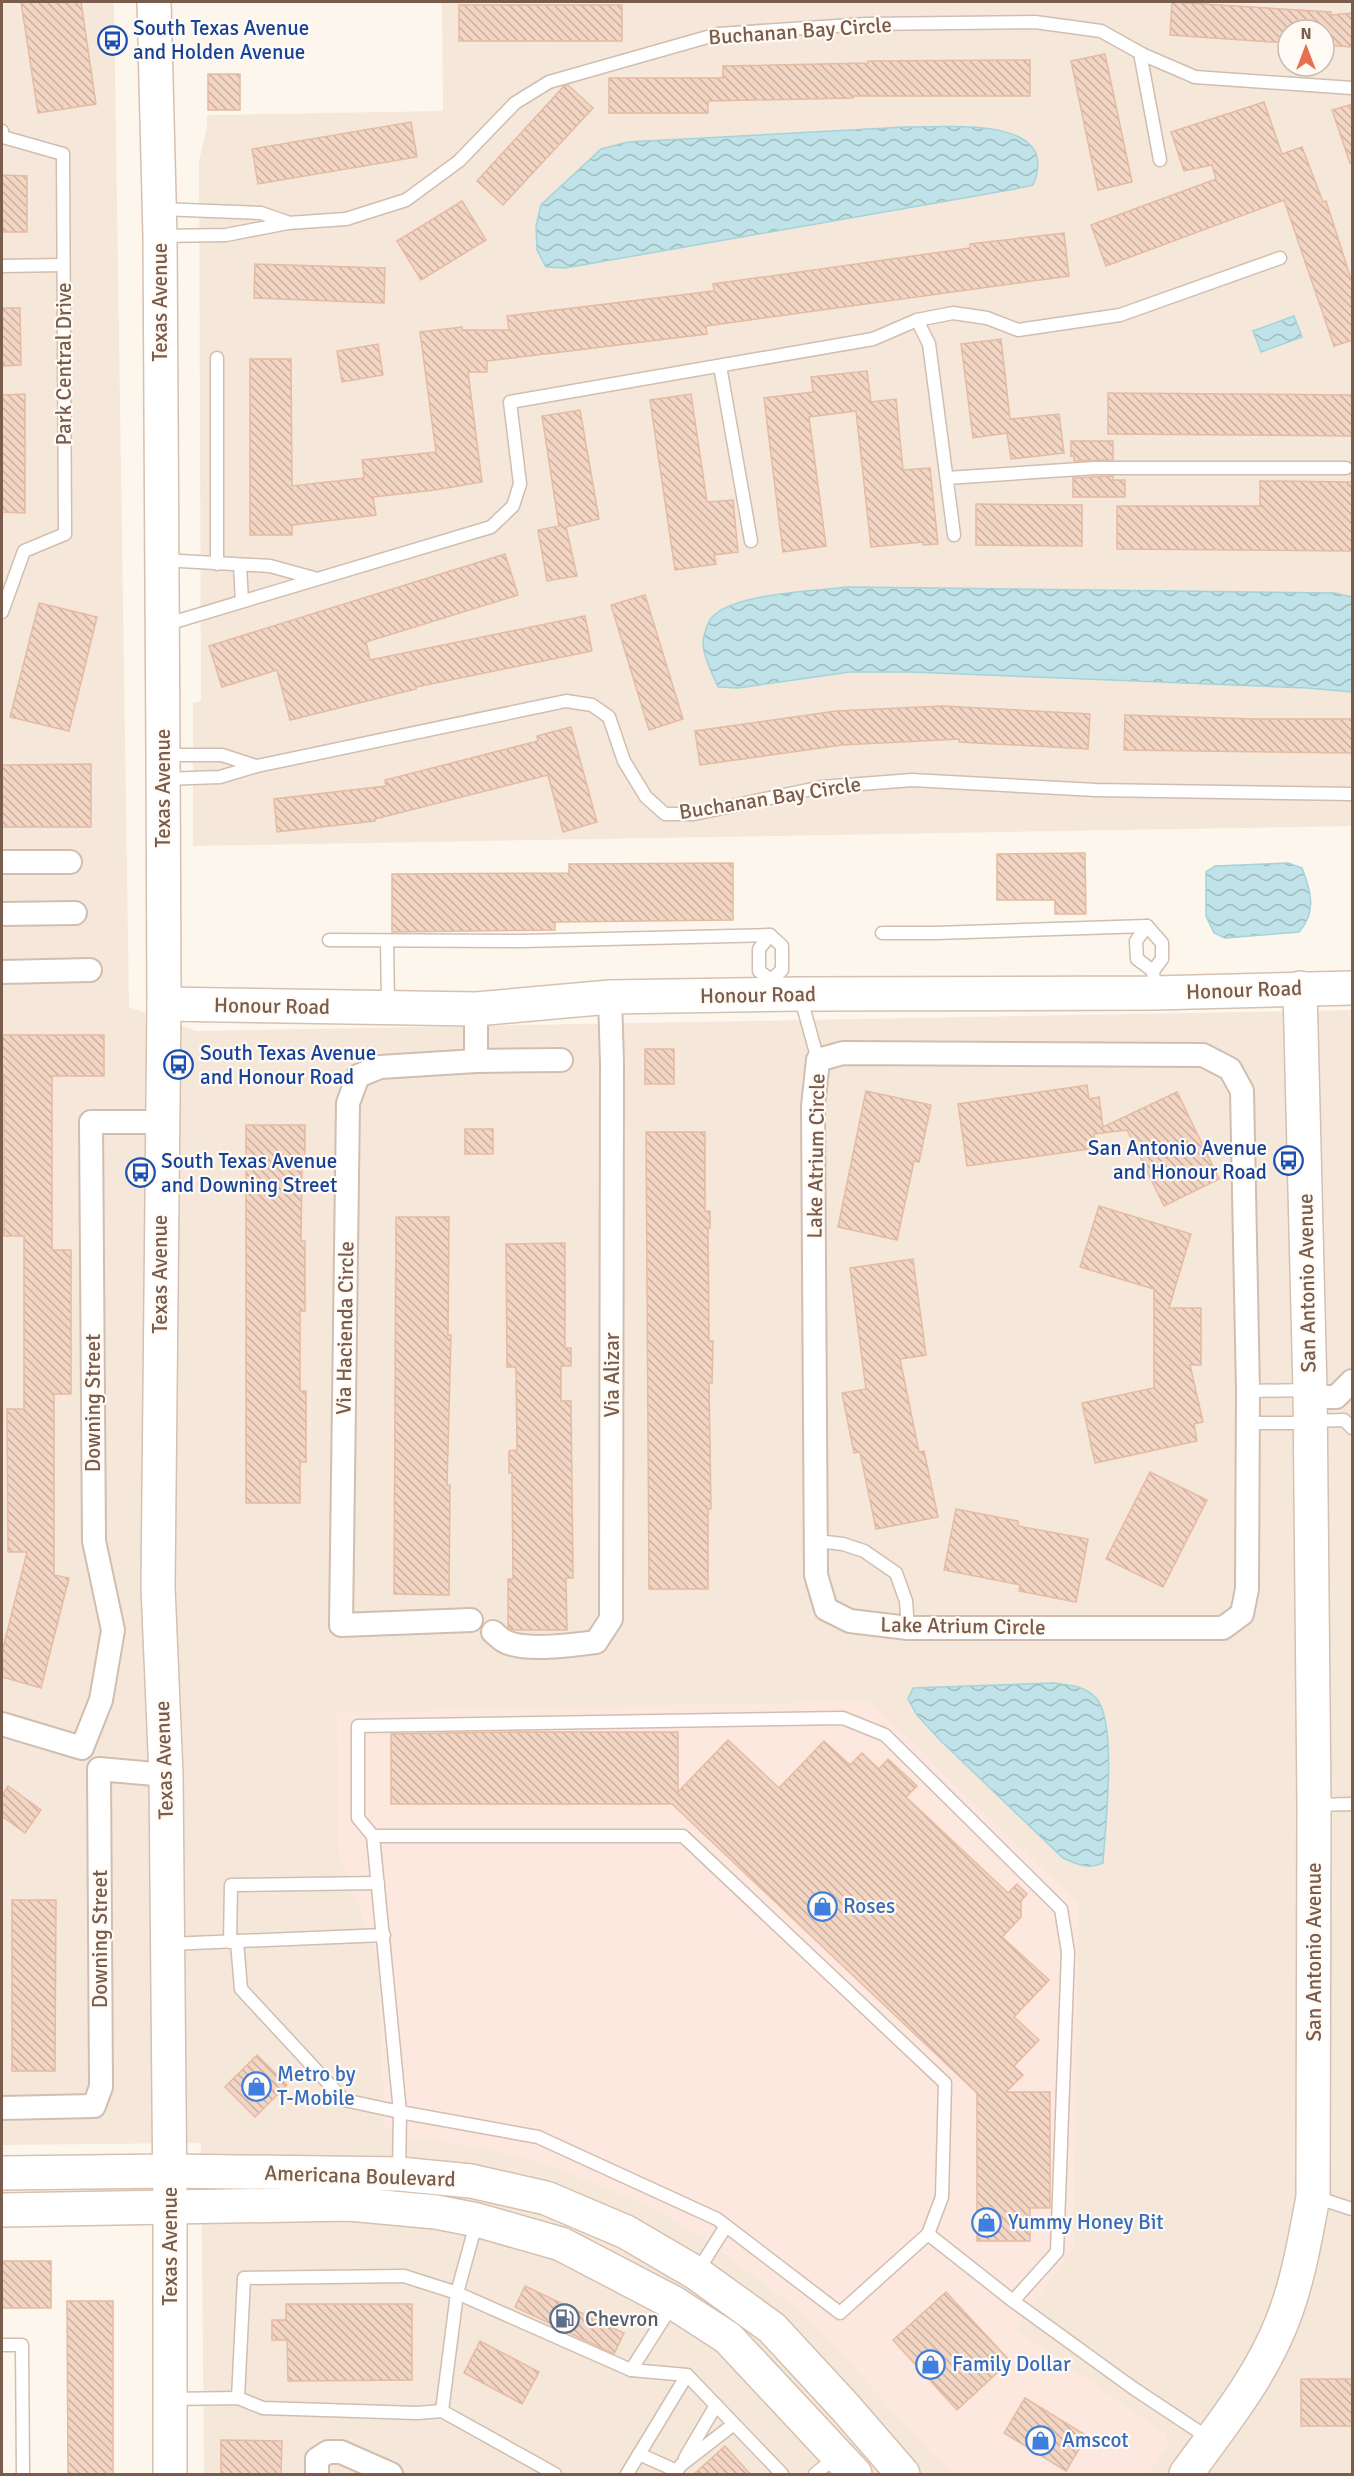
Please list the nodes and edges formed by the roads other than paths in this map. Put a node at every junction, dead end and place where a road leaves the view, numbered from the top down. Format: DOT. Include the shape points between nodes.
graph roads {
  1 [pos="153,2"];
  2 [pos="1140,53"];
  3 [pos="1353,88"];
  4 [pos="2,131"];
  5 [pos="1160,160"];
  6 [pos="224,212"];
  7 [pos="160,222"];
  8 [pos="288,223"];
  9 [pos="223,235"];
  10 [pos="1280,258"];
  11 [pos="63,265"];
  12 [pos="2,266"];
  13 [pos="917,320"];
  14 [pos="217,358"];
  15 [pos="720,366"];
  16 [pos="1346,468"];
  17 [pos="946,478"];
  18 [pos="954,535"];
  19 [pos="751,541"];
  20 [pos="162,560"];
  21 [pos="217,564"];
  22 [pos="240,565"];
  23 [pos="315,578"];
  24 [pos="242,601"];
  25 [pos="2,612"];
  26 [pos="162,626"];
  27 [pos="257,766"];
  28 [pos="163,767"];
  29 [pos="1353,794"];
  30 [pos="2,862"];
  31 [pos="70,862"];
  32 [pos="75,913"];
  33 [pos="2,914"];
  34 [pos="1147,926"];
  35 [pos="882,933"];
  36 [pos="770,935"];
  37 [pos="329,940"];
  38 [pos="387,940"];
  39 [pos="90,970"];
  40 [pos="2,972"];
  41 [pos="1154,982"];
  42 [pos="1300,988"];
  43 [pos="1353,988"];
  44 [pos="781,989"];
  45 [pos="610,997"];
  46 [pos="164,1004"];
  47 [pos="388,1007"];
  48 [pos="476,1008"];
  49 [pos="561,1060"];
  50 [pos="818,1060"];
  51 [pos="476,1062"];
  52 [pos="162,1122"];
  53 [pos="1353,1381"];
  54 [pos="1248,1392"];
  55 [pos="1310,1408"];
  56 [pos="1248,1423"];
  57 [pos="1353,1428"];
  58 [pos="817,1542"];
  59 [pos="471,1620"];
  60 [pos="908,1628"];
  61 [pos="494,1632"];
  62 [pos="2,1724"];
  63 [pos="90,1758"];
  64 [pos="166,1775"];
  65 [pos="1353,1804"];
  66 [pos="1314,1805"];
  67 [pos="373,1836"];
  68 [pos="378,1883"];
  69 [pos="384,1935"];
  70 [pos="233,1942"];
  71 [pos="168,1945"];
  72 [pos="2,2108"];
  73 [pos="400,2112"];
  74 [pos="170,2171"];
  75 [pos="2,2173"];
  76 [pos="399,2174"];
  77 [pos="1313,2197"];
  78 [pos="170,2208"];
  79 [pos="1353,2209"];
  80 [pos="2,2210"];
  81 [pos="477,2220"];
  82 [pos="726,2226"];
  83 [pos="928,2234"];
  84 [pos="696,2273"];
  85 [pos="457,2293"];
  86 [pos="1012,2301"];
  87 [pos="674,2303"];
  88 [pos="2,2345"];
  89 [pos="631,2370"];
  90 [pos="687,2375"];
  91 [pos="238,2398"];
  92 [pos="169,2399"];
  93 [pos="716,2405"];
  94 [pos="442,2411"];
  95 [pos="734,2424"];
  96 [pos="1211,2440"];
  97 [pos="639,2454"];
  98 [pos="681,2465"];
  99 [pos="836,2468"];
  100 [pos="23,2475"];
  101 [pos="170,2475"];
  102 [pos="317,2475"];
  103 [pos="391,2475"];
  104 [pos="555,2475"];
  105 [pos="627,2475"];
  106 [pos="782,2475"];
  107 [pos="903,2475"];
  108 [pos="1186,2475"];
  1 -- 7 [label="street, Texas Avenue"];
  2 -- 3 [label="lane, Buchanan Bay Circle" via="1195,77"];
  2 -- 5 [label="lane"];
  2 -- 8 [label="lane, Buchanan Bay Circle" via="1101,31 1035,22 866,24 718,34 549,82 515,103 459,161 406,200 346,219"];
  4 -- 11 [label="lane, Park Central Drive" via="3,137 63,154"];
  6 -- 7 [label="lane, Buchanan Bay Circle"];
  6 -- 8 [label="lane, Buchanan Bay Circle" via="261,213"];
  6 -- 9 [label="lane"];
  7 -- 9 [label="lane, Buchanan Bay Circle"];
  7 -- 20 [label="street, Texas Avenue"];
  8 -- 9 [label="lane, Buchanan Bay Circle"];
  10 -- 13 [label="lane" via="1120,315 1018,330 987,318 953,313"];
  11 -- 12 [label="lane"];
  11 -- 25 [label="lane, Park Central Drive" via="65,534 24,551"];
  13 -- 15 [label="lane" via="873,339"];
  13 -- 17 [label="lane" via="929,344"];
  14 -- 21 [label="lane"];
  15 -- 19 [label="lane"];
  15 -- 23 [label="lane" via="510,402 520,484 513,506 491,527"];
  16 -- 17 [label="lane" via="1095,468"];
  17 -- 18 [label="lane"];
  20 -- 21 [label="lane"];
  20 -- 26 [label="street, Texas Avenue"];
  21 -- 22 [label="lane"];
  22 -- 23 [label="lane" via="270,566"];
  22 -- 24 [label="lane"];
  23 -- 24 [label="lane"];
  24 -- 26 [label="lane"];
  26 -- 28 [label="street, Texas Avenue"];
  27 -- 28 [label="lane, Buchanan Bay Circle" via="220,777"];
  27 -- 28 [label="lane, Buchanan Bay Circle" via="222,755"];
  27 -- 29 [label="lane, Buchanan Bay Circle" via="566,700 592,705 609,717 624,761 646,797 665,813 694,813 822,787 912,780 1096,790"];
  28 -- 46 [label="street, Texas Avenue"];
  30 -- 31 [label="street"];
  32 -- 33 [label="street"];
  34 -- 35 [label="lane"];
  34 -- 41 [label="lane" via="1162,943 1162,959"];
  34 -- 41 [label="lane" via="1136,941 1137,959"];
  36 -- 38 [label="lane"];
  36 -- 44 [label="lane" via="782,946"];
  36 -- 44 [label="lane, Lake Atrium Circle" via="759,948 759,970"];
  37 -- 38 [label="lane"];
  38 -- 47 [label="lane"];
  39 -- 40 [label="street"];
  41 -- 42 [label="street, Honour Road"];
  41 -- 44 [label="street, Honour Road"];
  42 -- 43 [label="street, Honour Road"];
  42 -- 55 [label="street, San Antonio Avenue"];
  44 -- 45 [label="street, Honour Road"];
  44 -- 50 [label="lane, Lake Atrium Circle"];
  45 -- 48 [label="street, Honour Road"];
  45 -- 61 [label="street, Via Alizar" via="611,1619 596,1642 569,1646 505,1642"];
  46 -- 47 [label="street, Honour Road"];
  46 -- 52 [label="street, Texas Avenue"];
  47 -- 48 [label="street, Honour Road"];
  48 -- 51 [label="street"];
  49 -- 51 [label="street"];
  50 -- 54 [label="street, Lake Atrium Circle" via="843,1053 1203,1055 1230,1070 1242,1091"];
  50 -- 58 [label="street, Lake Atrium Circle" via="813,1106"];
  51 -- 59 [label="street, Via Hacienda Circle" via="380,1067 358,1076 348,1103 341,1625"];
  52 -- 63 [label="street, Downing Street" via="91,1122 94,1541 113,1630"];
  52 -- 64 [label="street, Texas Avenue" via="158,1587"];
  53 -- 55 [label="street, San Antonio Avenue" via="1336,1397"];
  54 -- 55 [label="lane"];
  54 -- 56 [label="street, Lake Atrium Circle"];
  55 -- 56 [label="lane"];
  55 -- 57 [label="lane" via="1344,1420"];
  55 -- 66 [label="street, San Antonio Avenue"];
  56 -- 60 [label="street, Lake Atrium Circle" via="1247,1589 1242,1614 1223,1628"];
  58 -- 60 [label="lane" via="864,1551 896,1573 906,1602"];
  58 -- 60 [label="street, Lake Atrium Circle" via="816,1575 826,1609 850,1621"];
  62 -- 63 [label="street"];
  63 -- 64 [label="street"];
  63 -- 72 [label="street, Downing Street" via="101,2087 94,2106"];
  64 -- 71 [label="street, Texas Avenue"];
  65 -- 66 [label="lane"];
  66 -- 77 [label="street, San Antonio Avenue"];
  67 -- 68 [label="lane"];
  67 -- 83 [label="lane" via="683,1836 945,2083 942,2197"];
  67 -- 86 [label="lane" via="358,1818 358,1726 843,1718 885,1735 1061,1909 1068,1952 1057,2252"];
  68 -- 69 [label="lane"];
  68 -- 70 [label="lane" via="231,1885"];
  69 -- 70 [label="lane"];
  69 -- 73 [label="lane"];
  70 -- 71 [label="lane"];
  70 -- 73 [label="lane" via="241,1989 344,2100"];
  71 -- 74 [label="street, Texas Avenue"];
  73 -- 76 [label="lane"];
  73 -- 82 [label="lane" via="538,2137"];
  74 -- 75 [label="street, Americana Boulevard"];
  74 -- 76 [label="street, Americana Boulevard"];
  74 -- 78 [label="street, Texas Avenue"];
  76 -- 84 [label="street, Americana Boulevard" via="471,2181 546,2198 626,2232"];
  77 -- 79 [label="lane"];
  77 -- 96 [label="street, San Antonio Avenue" via="1302,2260 1282,2323 1248,2388"];
  78 -- 80 [label="street, Americana Boulevard"];
  78 -- 81 [label="street, Americana Boulevard" via="349,2204"];
  78 -- 92 [label="street, Texas Avenue"];
  81 -- 85 [label="lane"];
  81 -- 87 [label="street, Americana Boulevard" via="561,2244"];
  82 -- 83 [label="lane" via="840,2313"];
  82 -- 84 [label="lane"];
  83 -- 86 [label="lane"];
  84 -- 87 [label="street"];
  84 -- 107 [label="street, Americana Boulevard" via="772,2328"];
  85 -- 89 [label="lane"];
  85 -- 91 [label="lane" via="404,2276 244,2278"];
  85 -- 94 [label="lane"];
  86 -- 96 [label="lane"];
  87 -- 89 [label="lane"];
  87 -- 99 [label="street, Americana Boulevard" via="728,2338"];
  88 -- 100 [label="lane" via="22,2345"];
  89 -- 90 [label="lane"];
  90 -- 93 [label="lane"];
  90 -- 97 [label="lane"];
  91 -- 92 [label="lane"];
  91 -- 94 [label="lane" via="263,2408"];
  92 -- 101 [label="street, Texas Avenue"];
  93 -- 95 [label="lane"];
  93 -- 98 [label="lane"];
  94 -- 104 [label="lane"];
  95 -- 98 [label="lane"];
  95 -- 106 [label="lane"];
  96 -- 108 [label="street, San Antonio Avenue"];
  97 -- 98 [label="lane" via="677,2471"];
  97 -- 105 [label="lane"];
  102 -- 103 [label="street" via="317,2459 328,2452 341,2452"];
}
